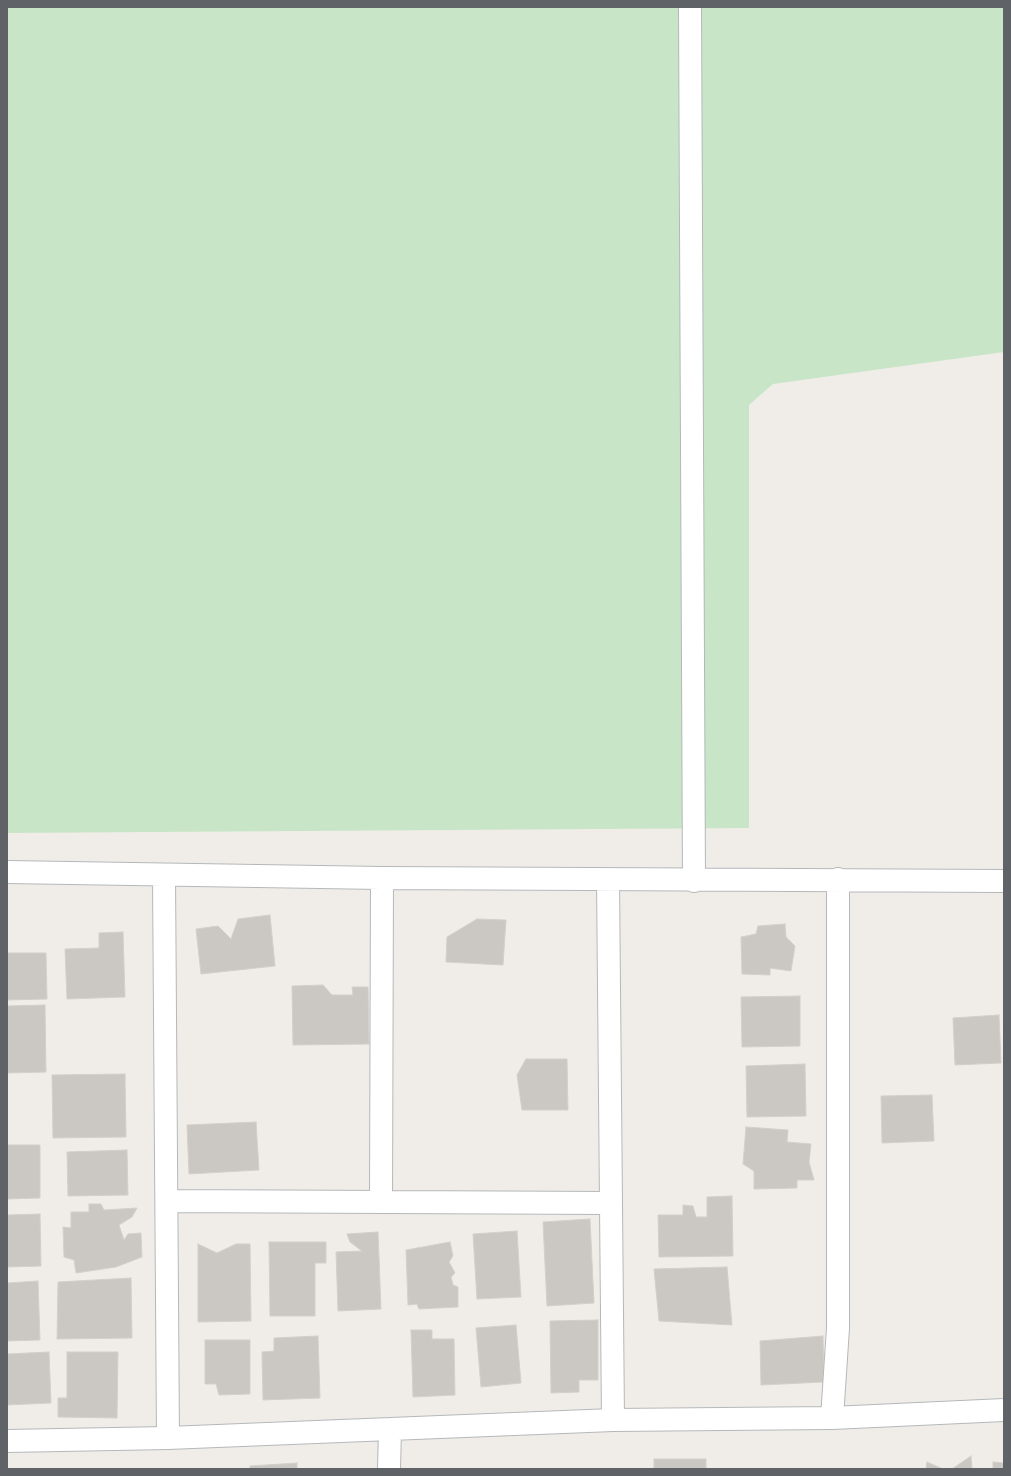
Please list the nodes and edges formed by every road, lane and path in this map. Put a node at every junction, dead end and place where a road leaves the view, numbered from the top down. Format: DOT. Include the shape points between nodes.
graph roads {
  1 [pos="690,7"];
  2 [pos="7,872"];
  3 [pos="164,876"];
  4 [pos="382,878"];
  5 [pos="608,880"];
  6 [pos="838,880"];
  7 [pos="694,881"];
  8 [pos="1004,882"];
  9 [pos="167,1201"];
  10 [pos="381,1202"];
  11 [pos="610,1203"];
  12 [pos="1004,1410"];
  13 [pos="832,1418"];
  14 [pos="612,1420"];
  15 [pos="390,1429"];
  16 [pos="168,1438"];
  17 [pos="7,1441"];
  18 [pos="389,1469"];
  1 -- 7 [label="street"];
  2 -- 3 [label="street"];
  3 -- 4 [label="street"];
  3 -- 9 [label="street"];
  4 -- 5 [label="street"];
  4 -- 10 [label="street"];
  5 -- 7 [label="street"];
  5 -- 11 [label="street"];
  6 -- 7 [label="street"];
  6 -- 8 [label="street"];
  6 -- 13 [label="street" via="838,1328"];
  9 -- 10 [label="street"];
  9 -- 16 [label="street"];
  10 -- 11 [label="street"];
  11 -- 14 [label="street"];
  12 -- 13 [label="street"];
  13 -- 14 [label="street"];
  14 -- 15 [label="street"];
  15 -- 16 [label="street"];
  15 -- 18 [label="street"];
  16 -- 17 [label="street"];
}
